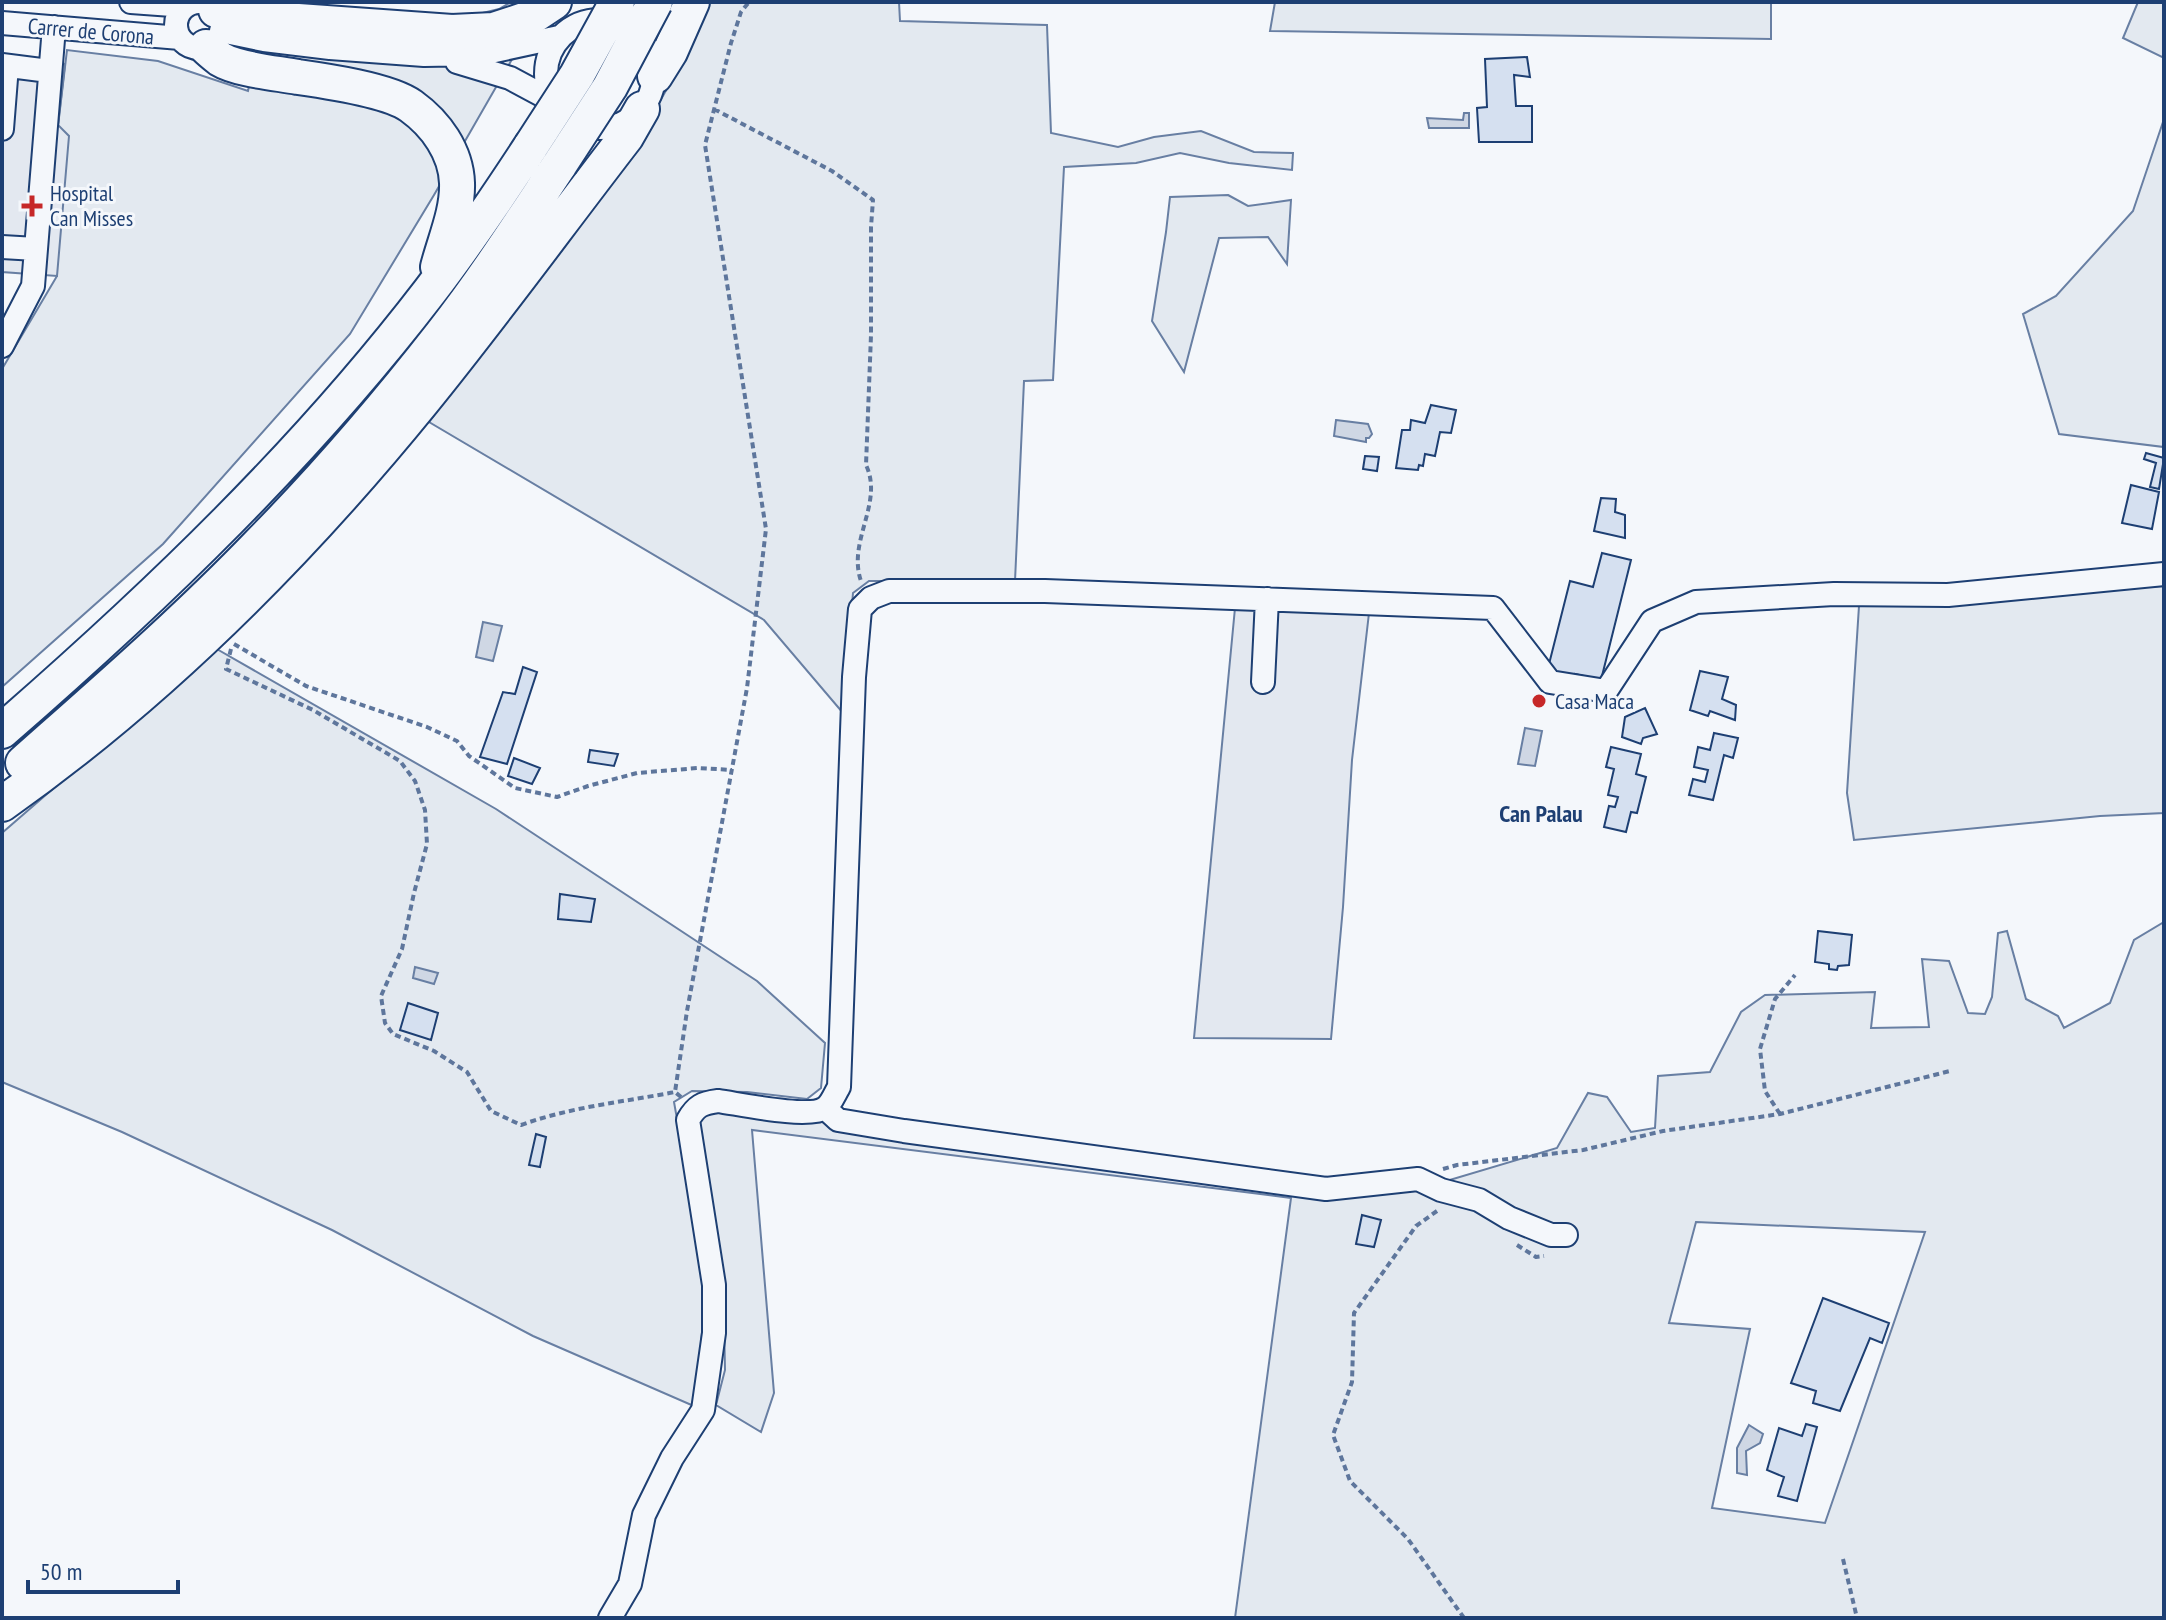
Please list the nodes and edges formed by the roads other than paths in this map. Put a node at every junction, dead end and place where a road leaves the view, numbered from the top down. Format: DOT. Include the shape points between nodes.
graph roads {
  1 [pos="131,2"];
  2 [pos="554,2"];
  3 [pos="617,2"];
  4 [pos="655,2"];
  5 [pos="692,2"];
  6 [pos="201,20"];
  7 [pos="2,23"];
  8 [pos="54,27"];
  9 [pos="559,37"];
  10 [pos="424,55"];
  11 [pos="5,66"];
  12 [pos="49,71"];
  13 [pos="655,76"];
  14 [pos="551,100"];
  15 [pos="642,109"];
  16 [pos="2,129"];
  17 [pos="2,247"];
  18 [pos="36,249"];
  19 [pos="431,291"];
  20 [pos="2,346"];
  21 [pos="2164,574"];
  22 [pos="1267,599"];
  23 [pos="1263,682"];
  24 [pos="2,731"];
  25 [pos="2,782"];
  26 [pos="2,804"];
  27 [pos="825,1108"];
  28 [pos="1566,1235"];
  29 [pos="610,1618"];
  1 -- 6 [label="street, Carrer de Corona"];
  2 -- 6 [label="highway" via="530,18 494,30 452,32 244,13"];
  3 -- 19 [label="highway, bridge" via="577,75"];
  4 -- 25 [label="highway, bridge" via="610,87 502,251 382,408 258,546"];
  5 -- 13 [label="highway"];
  6 -- 8 [label="street, Carrer de Corona"];
  6 -- 10 [label="street" via="264,40"];
  6 -- 19 [label="highway" via="222,60 395,99 410,104 438,131 457,181"];
  7 -- 8 [label="street, Carrer de Corona"];
  8 -- 12 [label="street"];
  9 -- 10 [label="street" via="481,54"];
  9 -- 13 [label="street" via="574,25 595,19 623,23 641,37 653,57"];
  9 -- 14 [label="street" via="548,55 545,75"];
  10 -- 14 [label="street" via="510,78"];
  11 -- 12 [label="street"];
  11 -- 16 [label="street"];
  12 -- 18 [label="street"];
  13 -- 15 [label="street"];
  14 -- 15 [label="street" via="563,115 594,128 620,124"];
  15 -- 26 [label="highway" via="423,401 302,540 129,705"];
  17 -- 18 [label="street"];
  18 -- 20 [label="street" via="33,286"];
  19 -- 24 [label="highway" via="229,520 132,616"];
  21 -- 22 [label="street" via="1948,595 1834,594 1696,602 1652,621 1606,691 1550,682 1493,608"];
  22 -- 23 [label="street"];
  22 -- 27 [label="street" via="889,591 860,609 839,1087"];
  27 -- 28 [label="street" via="838,1120 904,1131 1326,1189 1418,1179 1479,1200 1551,1235"];
  27 -- 29 [label="street" via="808,1113 718,1101 703,1103 688,1120 714,1285 714,1333 703,1410 644,1515 630,1584"];
}
